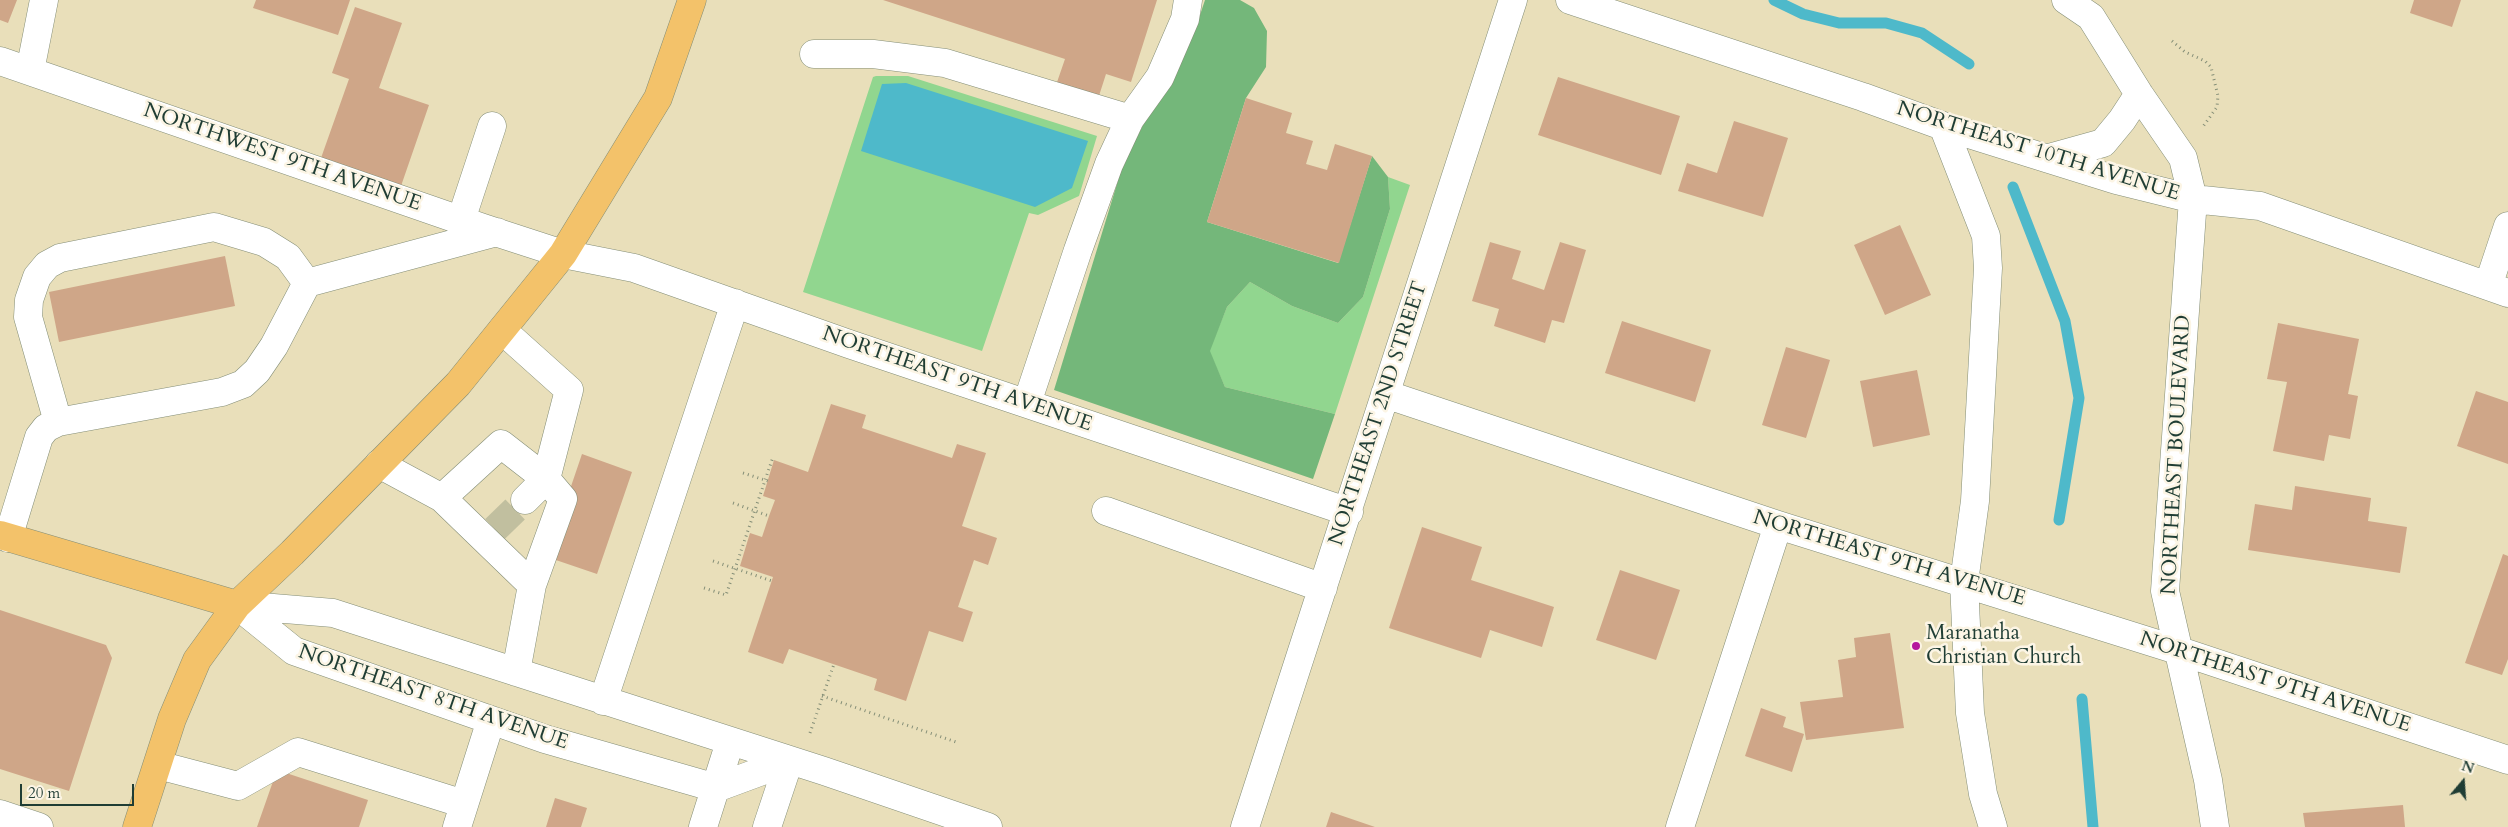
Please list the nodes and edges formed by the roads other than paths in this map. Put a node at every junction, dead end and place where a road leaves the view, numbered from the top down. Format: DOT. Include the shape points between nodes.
graph roads {
  1 [pos="44,0"];
  2 [pos="692,0"];
  3 [pos="1188,0"];
  4 [pos="1512,0"];
  5 [pos="1570,0"];
  6 [pos="2066,0"];
  7 [pos="2094,9"];
  8 [pos="814,54"];
  9 [pos="0,61"];
  10 [pos="30,71"];
  11 [pos="2139,94"];
  12 [pos="1130,119"];
  13 [pos="492,126"];
  14 [pos="1943,126"];
  15 [pos="2049,158"];
  16 [pos="2193,199"];
  17 [pos="461,220"];
  18 [pos="2508,226"];
  19 [pos="497,232"];
  20 [pos="564,254"];
  21 [pos="307,283"];
  22 [pos="2498,290"];
  23 [pos="734,303"];
  24 [pos="502,330"];
  25 [pos="1385,394"];
  26 [pos="1027,403"];
  27 [pos="58,422"];
  28 [pos="379,464"];
  29 [pos="546,480"];
  30 [pos="442,498"];
  31 [pos="525,500"];
  32 [pos="1106,511"];
  33 [pos="1349,512"];
  34 [pos="1778,525"];
  35 [pos="4,536"];
  36 [pos="1964,582"];
  37 [pos="532,585"];
  38 [pos="1323,588"];
  39 [pos="237,605"];
  40 [pos="2180,651"];
  41 [pos="516,672"];
  42 [pos="603,701"];
  43 [pos="491,720"];
  44 [pos="730,742"];
  45 [pos="2508,760"];
  46 [pos="789,761"];
  47 [pos="158,765"];
  48 [pos="716,788"];
  49 [pos="0,814"];
  50 [pos="461,816"];
  51 [pos="39,827"];
  52 [pos="138,827"];
  53 [pos="704,827"];
  54 [pos="767,827"];
  55 [pos="988,827"];
  56 [pos="1245,827"];
  57 [pos="1680,827"];
  58 [pos="1993,827"];
  59 [pos="2216,827"];
  1 -- 10 [label="street"];
  2 -- 20 [label="main road" via="658,98"];
  3 -- 12 [label="street" via="1184,19 1160,77"];
  4 -- 25 [label="street, NORTHEAST 2ND STREET"];
  5 -- 14 [label="street, NORTHEAST 10TH AVENUE"];
  6 -- 7 [label="street, NORTHEAST BOULEVARD"];
  7 -- 11 [label="street, NORTHEAST BOULEVARD"];
  8 -- 12 [label="street" via="873,54 945,63"];
  9 -- 10 [label="street, NORTHWEST 9TH AVENUE"];
  10 -- 17 [label="street, NORTHWEST 9TH AVENUE"];
  11 -- 15 [label="street" via="2103,143"];
  11 -- 16 [label="street, NORTHEAST BOULEVARD" via="2181,154"];
  12 -- 26 [label="street" via="1084,232"];
  13 -- 17 [label="street"];
  14 -- 15 [label="street, NORTHEAST 10TH AVENUE"];
  14 -- 36 [label="street" via="1986,236 1988,268 1975,501"];
  15 -- 16 [label="street, NORTHEAST 10TH AVENUE" via="2116,180"];
  16 -- 22 [label="street, NORTHEAST 10TH AVENUE" via="2260,206"];
  16 -- 40 [label="street, NORTHEAST BOULEVARD" via="2165,591"];
  17 -- 19 [label="street, NORTHWEST 9TH AVENUE"];
  18 -- 22 [label="street"];
  19 -- 20 [label="street, NORTHWEST 9TH AVENUE"];
  19 -- 21 [label="street"];
  20 -- 23 [label="street, NORTHEAST 9TH AVENUE" via="634,268"];
  20 -- 24 [label="main road"];
  21 -- 27 [label="street" via="274,346 257,371 243,384 222,392"];
  21 -- 27 [label="street" via="288,258 264,242 214,228 60,258 47,265 37,277 29,300 28,316"];
  23 -- 26 [label="street, NORTHEAST 9TH AVENUE"];
  23 -- 42 [label="street"];
  24 -- 28 [label="main road" via="458,384"];
  24 -- 29 [label="street" via="569,390"];
  25 -- 33 [label="street, NORTHEAST 2ND STREET"];
  25 -- 34 [label="street, NORTHEAST 9TH AVENUE"];
  26 -- 33 [label="street, NORTHEAST 9TH AVENUE"];
  27 -- 35 [label="street" via="46,428 39,437"];
  28 -- 30 [label="street"];
  28 -- 39 [label="main road"];
  29 -- 30 [label="street" via="501,444"];
  29 -- 31 [label="street"];
  29 -- 37 [label="street" via="563,499"];
  30 -- 37 [label="street" via="491,534"];
  32 -- 38 [label="street"];
  33 -- 38 [label="street, NORTHEAST 2ND STREET"];
  34 -- 36 [label="street, NORTHEAST 9TH AVENUE"];
  34 -- 57 [label="street"];
  35 -- 39 [label="main road"];
  36 -- 40 [label="street, NORTHEAST 9TH AVENUE"];
  36 -- 58 [label="street" via="1970,713 1983,794"];
  37 -- 41 [label="street"];
  38 -- 56 [label="street, NORTHEAST 2ND STREET"];
  39 -- 41 [label="street, NORTHEAST 8TH AVENUE" via="333,613"];
  39 -- 43 [label="street, NORTHEAST 8TH AVENUE" via="294,651"];
  39 -- 47 [label="main road" via="198,660 172,719"];
  40 -- 45 [label="street, NORTHEAST 9TH AVENUE"];
  40 -- 59 [label="street, NORTHEAST BOULEVARD"];
  41 -- 42 [label="street, NORTHEAST 8TH AVENUE"];
  42 -- 44 [label="street, NORTHEAST 8TH AVENUE"];
  43 -- 48 [label="street, NORTHEAST 8TH AVENUE"];
  43 -- 50 [label="street"];
  44 -- 46 [label="street, NORTHEAST 8TH AVENUE"];
  44 -- 48 [label="street"];
  46 -- 48 [label="street"];
  46 -- 54 [label="street"];
  46 -- 55 [label="street, NORTHEAST 8TH AVENUE"];
  47 -- 50 [label="street" via="238,786 298,752"];
  47 -- 52 [label="main road"];
  48 -- 53 [label="street"];
  49 -- 51 [label="street"];
}
